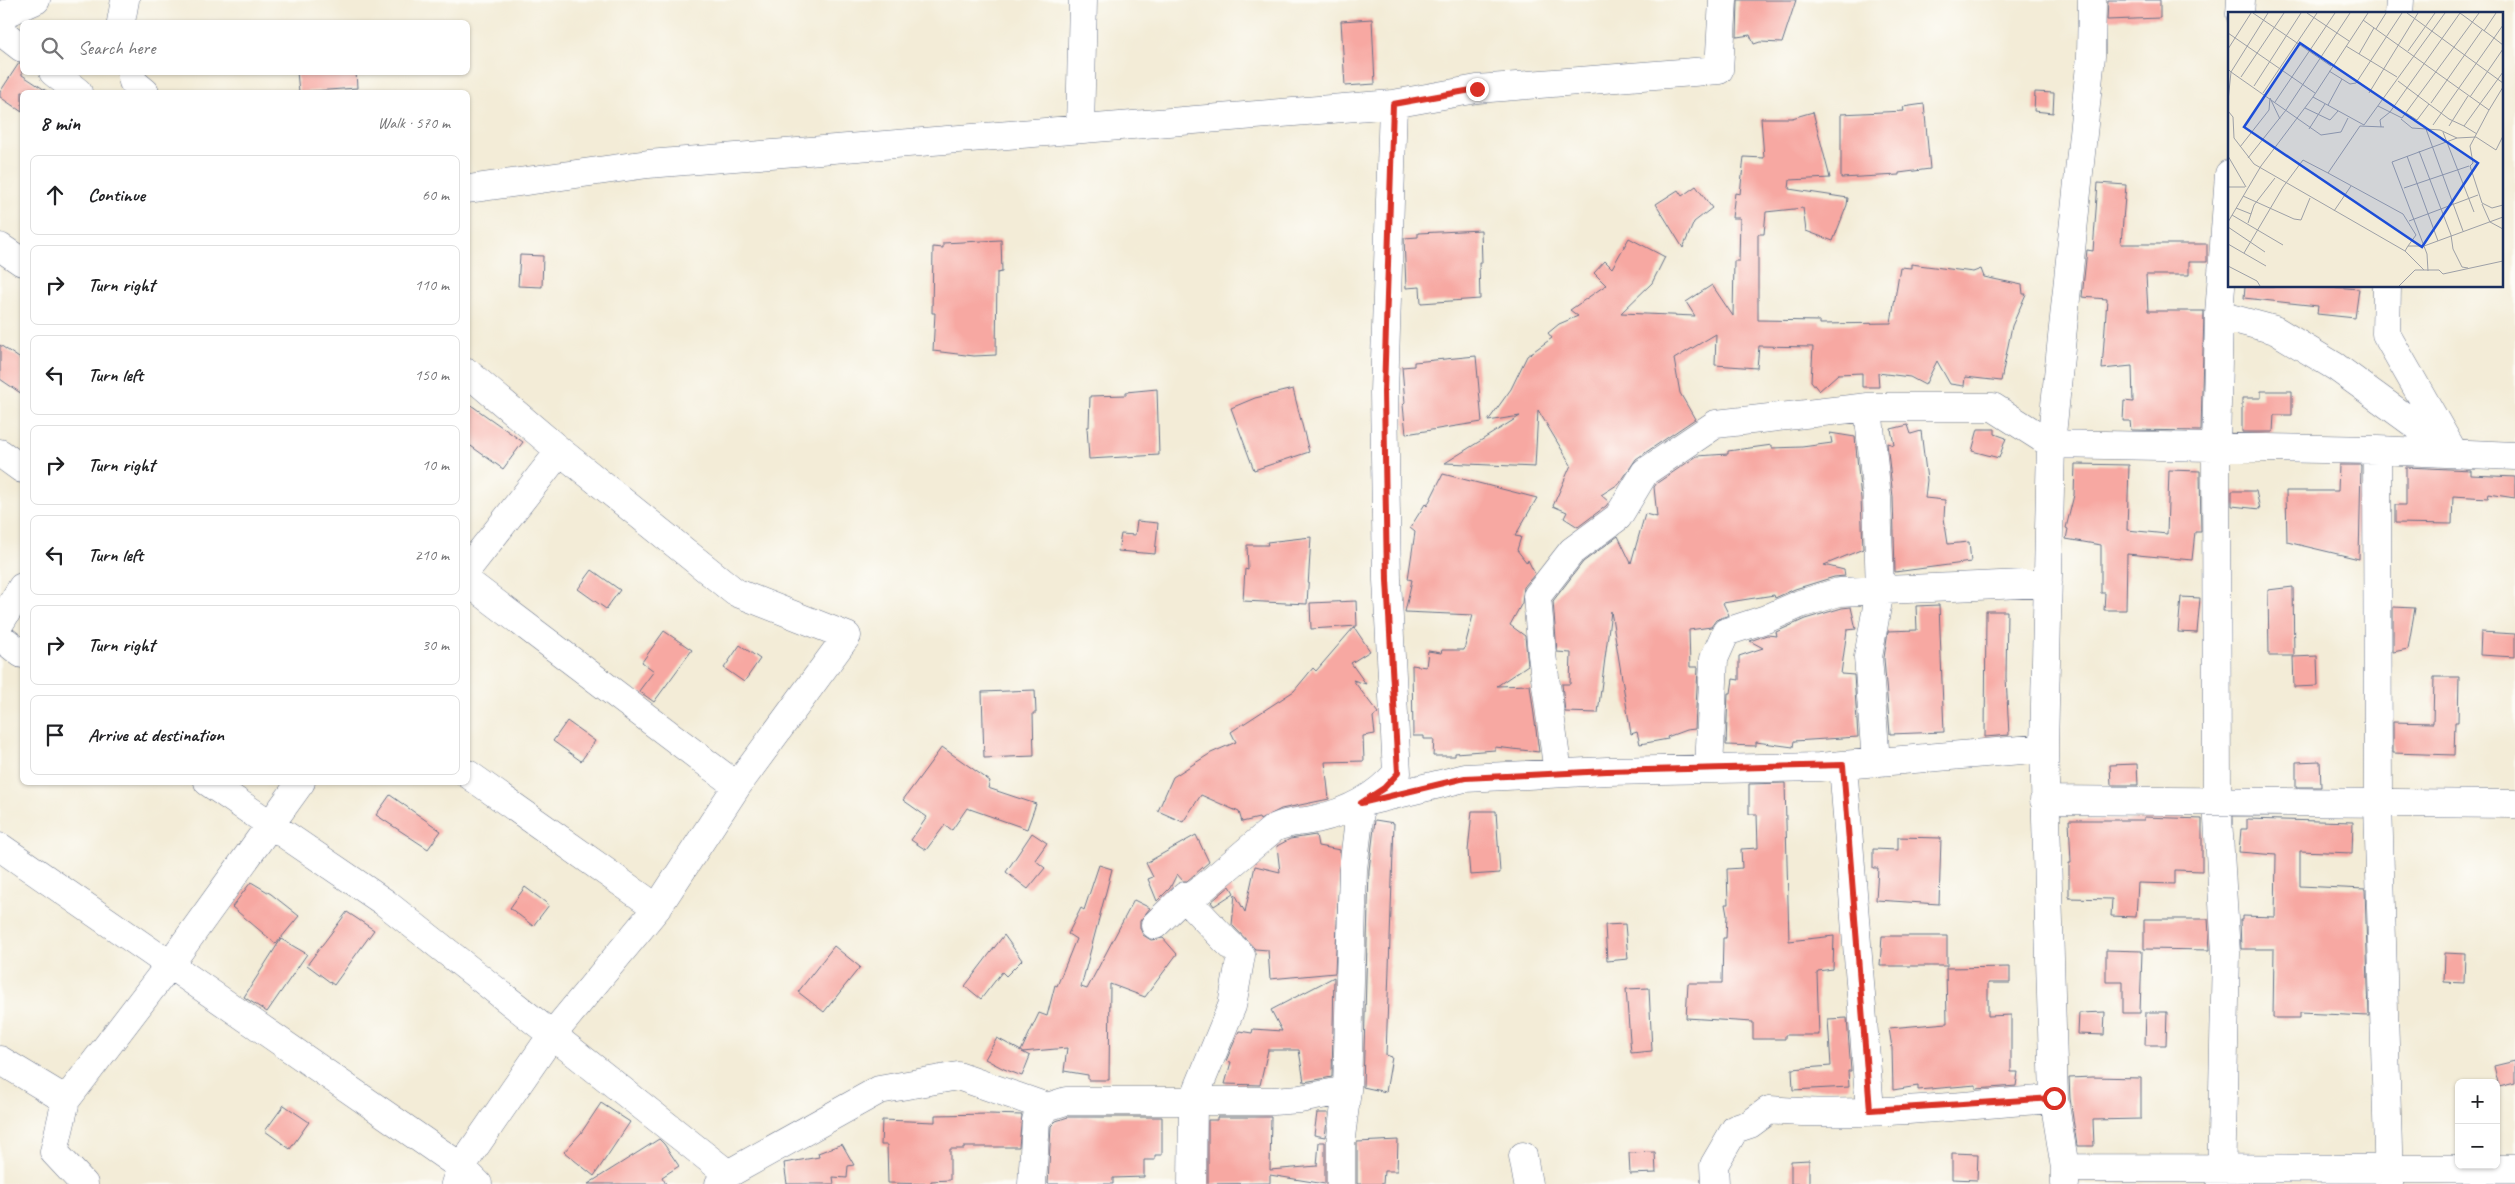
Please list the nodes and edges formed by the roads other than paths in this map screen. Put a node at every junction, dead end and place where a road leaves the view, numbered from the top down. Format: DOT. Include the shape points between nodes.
graph roads {
  1 [pos="36,0"];
  2 [pos="125,0"];
  3 [pos="1083,0"];
  4 [pos="1723,0"];
  5 [pos="2092,0"];
  6 [pos="0,16"];
  7 [pos="121,20"];
  8 [pos="0,31"];
  9 [pos="20,46"];
  10 [pos="57,75"];
  11 [pos="132,75"];
  12 [pos="76,90"];
  13 [pos="143,90"];
  14 [pos="1393,104"];
  15 [pos="1080,129"];
  16 [pos="2228,188"];
  17 [pos="470,190"];
  18 [pos="0,247"];
  19 [pos="20,261"];
  20 [pos="2387,288"];
  21 [pos="2219,315"];
  22 [pos="470,375"];
  23 [pos="1868,407"];
  24 [pos="2051,444"];
  25 [pos="2216,447"];
  26 [pos="2377,450"];
  27 [pos="560,451"];
  28 [pos="0,453"];
  29 [pos="2454,454"];
  30 [pos="2515,456"];
  31 [pos="20,468"];
  32 [pos="470,565"];
  33 [pos="2048,583"];
  34 [pos="470,584"];
  35 [pos="20,590"];
  36 [pos="1880,590"];
  37 [pos="0,623"];
  38 [pos="0,637"];
  39 [pos="20,652"];
  40 [pos="2044,748"];
  41 [pos="1876,762"];
  42 [pos="1843,765"];
  43 [pos="1709,769"];
  44 [pos="1558,773"];
  45 [pos="470,775"];
  46 [pos="212,785"];
  47 [pos="299,785"];
  48 [pos="737,786"];
  49 [pos="2044,800"];
  50 [pos="2217,802"];
  51 [pos="1361,803"];
  52 [pos="2378,803"];
  53 [pos="2515,804"];
  54 [pos="271,825"];
  55 [pos="0,847"];
  56 [pos="1188,901"];
  57 [pos="657,908"];
  58 [pos="1155,925"];
  59 [pos="170,964"];
  60 [pos="552,1035"];
  61 [pos="0,1060"];
  62 [pos="1347,1090"];
  63 [pos="2054,1098"];
  64 [pos="66,1100"];
  65 [pos="1193,1101"];
  66 [pos="1047,1107"];
  67 [pos="1870,1110"];
  68 [pos="1524,1156"];
  69 [pos="2515,1169"];
  70 [pos="2065,1176"];
  71 [pos="2221,1176"];
  72 [pos="2390,1176"];
  73 [pos="465,1178"];
  74 [pos="724,1179"];
  75 [pos="84,1184"];
  76 [pos="1032,1184"];
  77 [pos="1192,1184"];
  78 [pos="1341,1184"];
  79 [pos="1528,1184"];
  80 [pos="1715,1184"];
  1 -- 6 [label="street"];
  2 -- 7 [label="street"];
  3 -- 15 [label="street"];
  4 -- 14 [label="street" via="1719,70 1477,89"];
  5 -- 24 [label="street" via="2091,56"];
  8 -- 9 [label="street"];
  10 -- 12 [label="street"];
  11 -- 13 [label="street" via="133,82"];
  14 -- 15 [label="street"];
  14 -- 51 [label="street" via="1384,392 1387,580 1398,773 1384,788"];
  15 -- 17 [label="street" via="648,164"];
  16 -- 21 [label="street"];
  18 -- 19 [label="street"];
  20 -- 29 [label="street" via="2386,334"];
  21 -- 25 [label="street"];
  21 -- 29 [label="street" via="2275,330 2336,367"];
  22 -- 27 [label="street"];
  23 -- 24 [label="street" via="1993,407"];
  23 -- 36 [label="street" via="1877,498"];
  23 -- 44 [label="street" via="1716,424 1645,472 1618,517 1572,551 1537,596"];
  24 -- 25 [label="street"];
  24 -- 33 [label="street"];
  25 -- 26 [label="street"];
  25 -- 50 [label="street"];
  26 -- 29 [label="street"];
  26 -- 52 [label="street"];
  27 -- 32 [label="street"];
  27 -- 48 [label="street" via="735,592 847,636"];
  28 -- 31 [label="street"];
  29 -- 30 [label="street"];
  33 -- 36 [label="street"];
  33 -- 40 [label="street"];
  34 -- 48 [label="street"];
  35 -- 37 [label="street"];
  36 -- 41 [label="street" via="1868,657"];
  36 -- 43 [label="street" via="1839,592 1726,632 1714,659"];
  38 -- 39 [label="street"];
  40 -- 41 [label="street"];
  40 -- 49 [label="street"];
  41 -- 42 [label="street"];
  42 -- 43 [label="street"];
  42 -- 67 [label="street"];
  43 -- 44 [label="street"];
  44 -- 51 [label="street" via="1465,778"];
  45 -- 57 [label="street"];
  46 -- 54 [label="street"];
  47 -- 54 [label="street"];
  48 -- 57 [label="street"];
  49 -- 50 [label="street"];
  49 -- 63 [label="street"];
  50 -- 52 [label="street"];
  50 -- 71 [label="street" via="2226,952"];
  51 -- 56 [label="street" via="1316,819 1289,821 1274,828"];
  51 -- 62 [label="street" via="1353,869"];
  52 -- 53 [label="street"];
  52 -- 72 [label="street"];
  54 -- 59 [label="street"];
  54 -- 60 [label="street" via="384,902"];
  55 -- 59 [label="street"];
  56 -- 58 [label="street" via="1185,896"];
  56 -- 65 [label="street" via="1241,955 1232,1006"];
  57 -- 60 [label="street"];
  59 -- 64 [label="street"];
  59 -- 73 [label="street"];
  60 -- 73 [label="street"];
  60 -- 74 [label="street"];
  61 -- 64 [label="street"];
  62 -- 65 [label="street" via="1273,1102"];
  62 -- 78 [label="street" via="1341,1137"];
  63 -- 67 [label="street"];
  63 -- 70 [label="street"];
  64 -- 75 [label="street" via="54,1152"];
  65 -- 66 [label="street" via="1066,1101"];
  65 -- 77 [label="street"];
  66 -- 74 [label="street" via="958,1076 879,1090"];
  66 -- 76 [label="street" via="1036,1120"];
  67 -- 80 [label="street" via="1769,1110 1750,1124 1735,1129 1714,1165"];
  68 -- 79 [label="street"];
  69 -- 72 [label="street"];
  70 -- 71 [label="street"];
  71 -- 72 [label="street"];
}
